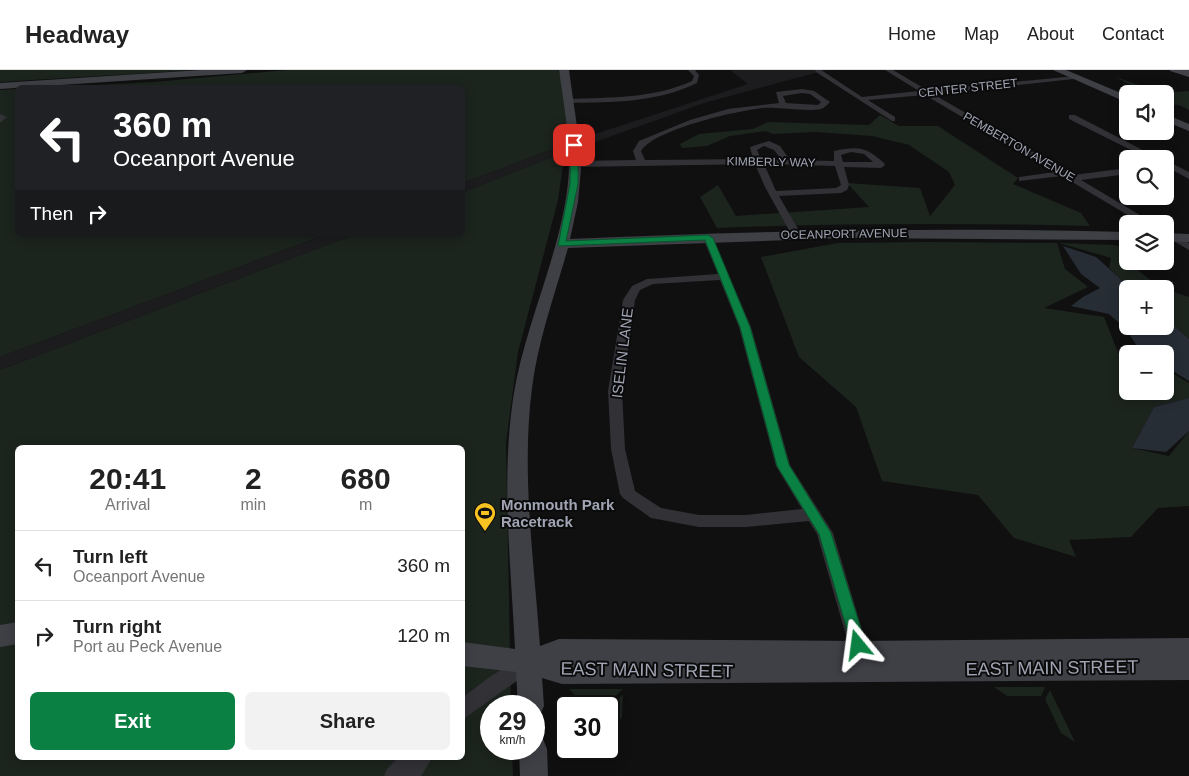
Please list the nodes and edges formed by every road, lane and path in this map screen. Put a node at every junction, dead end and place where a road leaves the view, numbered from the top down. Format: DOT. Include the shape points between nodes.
graph roads {
  1 [pos="242,70"];
  2 [pos="564,70"];
  3 [pos="691,70"];
  4 [pos="888,70"];
  5 [pos="1058,70"];
  6 [pos="818,71"];
  7 [pos="1074,77"];
  8 [pos="15,85"];
  9 [pos="15,85"];
  10 [pos="0,86"];
  11 [pos="926,92"];
  12 [pos="1119,96"];
  13 [pos="861,99"];
  14 [pos="568,101"];
  15 [pos="783,106"];
  16 [pos="0,116"];
  17 [pos="1072,117"];
  18 [pos="892,119"];
  19 [pos="0,120"];
  20 [pos="1174,121"];
  21 [pos="1189,128"];
  22 [pos="1138,150"];
  23 [pos="756,161"];
  24 [pos="641,162"];
  25 [pos="787,162"];
  26 [pos="1189,163"];
  27 [pos="576,164"];
  28 [pos="1174,164"];
  29 [pos="1174,169"];
  30 [pos="1119,172"];
  31 [pos="1064,173"];
  32 [pos="1189,176"];
  33 [pos="1072,178"];
  34 [pos="1022,179"];
  35 [pos="773,194"];
  36 [pos="1135,215"];
  37 [pos="796,234"];
  38 [pos="1119,236"];
  39 [pos="1174,237"];
  40 [pos="708,238"];
  41 [pos="1189,238"];
  42 [pos="1174,239"];
  43 [pos="561,244"];
  44 [pos="1189,247"];
  45 [pos="723,277"];
  46 [pos="814,514"];
  47 [pos="15,634"];
  48 [pos="0,636"];
  49 [pos="1189,650"];
  50 [pos="860,653"];
  51 [pos="465,654"];
  52 [pos="528,662"];
  53 [pos="1189,668"];
  54 [pos="530,695"];
  55 [pos="465,709"];
  56 [pos="410,760"];
  57 [pos="420,760"];
  58 [pos="533,760"];
  59 [pos="394,776"];
  60 [pos="408,776"];
  61 [pos="534,776"];
  1 -- 9 [label="street"];
  2 -- 14 [label="street"];
  3 -- 14 [label="street" via="697,76 694,82 653,96"];
  4 -- 11 [label="street, PEMBERTON AVENUE"];
  5 -- 7 [label="street"];
  6 -- 13 [label="street"];
  7 -- 11 [label="street, CENTER STREET"];
  7 -- 12 [label="street"];
  8 -- 10 [label="street"];
  11 -- 13 [label="street, CENTER STREET"];
  11 -- 31 [label="street, PEMBERTON AVENUE"];
  13 -- 18 [label="street"];
  14 -- 27 [label="street"];
  15 -- 15 [label="street" via="820,107 826,102 812,92 802,91 780,94"];
  15 -- 24 [label="street" via="749,108 710,116 644,142 637,151"];
  16 -- 19 [label="street" via="3,118"];
  17 -- 22 [label="street"];
  20 -- 21 [label="street"];
  23 -- 24 [label="street, KIMBERLY WAY"];
  23 -- 25 [label="street, KIMBERLY WAY"];
  23 -- 25 [label="street" via="753,148 772,145 781,149"];
  23 -- 35 [label="street"];
  24 -- 27 [label="street, KIMBERLY WAY"];
  25 -- 35 [label="street, KIMBERLY WAY" via="839,164 844,188"];
  26 -- 28 [label="street"];
  27 -- 43 [label="street" via="572,202"];
  29 -- 32 [label="street"];
  30 -- 33 [label="street"];
  31 -- 33 [label="street, PEMBERTON AVENUE"];
  31 -- 34 [label="street"];
  33 -- 36 [label="street, PEMBERTON AVENUE"];
  35 -- 37 [label="street"];
  37 -- 38 [label="street, OCEANPORT AVENUE" via="991,232"];
  37 -- 40 [label="street, OCEANPORT AVENUE"];
  39 -- 41 [label="street"];
  40 -- 43 [label="street, OCEANPORT AVENUE"];
  40 -- 45 [label="street"];
  42 -- 44 [label="street"];
  43 -- 52 [label="street" via="527,364 518,432 517,468"];
  45 -- 46 [label="street" via="745,327 783,466"];
  45 -- 46 [label="street, ISELIN LANE" via="651,280 636,288 629,300 615,391 618,449 628,494 657,514 699,521 746,521"];
  46 -- 50 [label="street" via="825,533"];
  47 -- 48 [label="street"];
  49 -- 50 [label="street, EAST MAIN STREET"];
  50 -- 52 [label="street, EAST MAIN STREET" via="559,651"];
  51 -- 52 [label="street"];
  52 -- 53 [label="street, EAST MAIN STREET" via="562,672"];
  52 -- 54 [label="street"];
  52 -- 55 [label="street"];
  56 -- 59 [label="street"];
  57 -- 60 [label="street"];
  58 -- 61 [label="street"];
}
